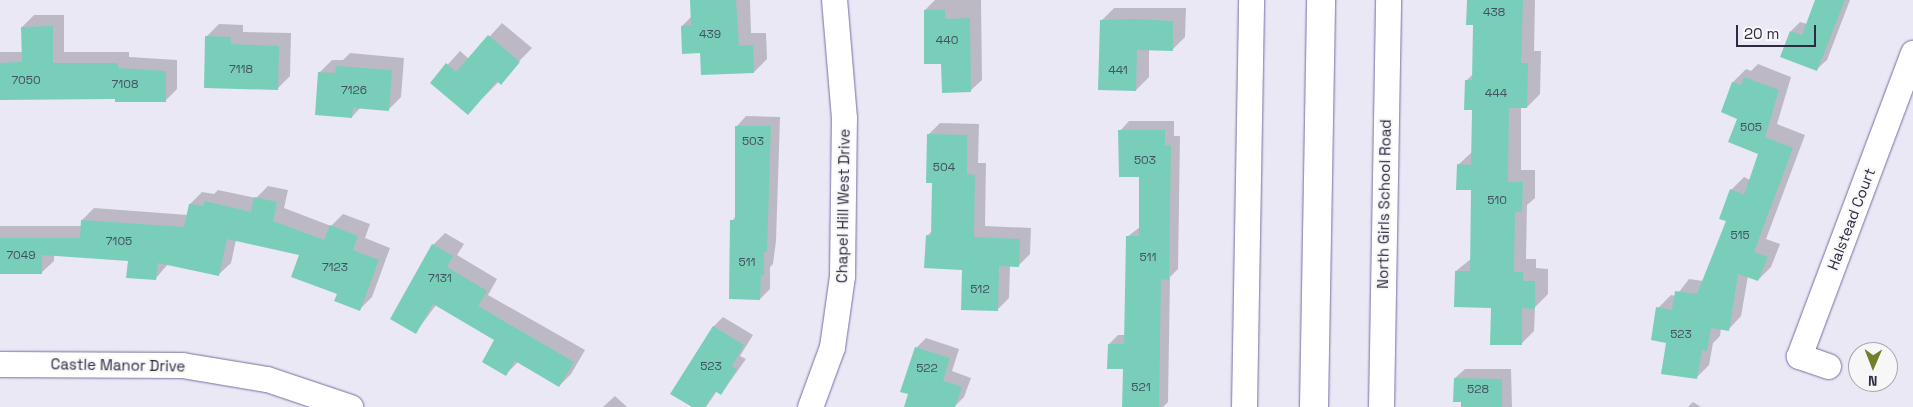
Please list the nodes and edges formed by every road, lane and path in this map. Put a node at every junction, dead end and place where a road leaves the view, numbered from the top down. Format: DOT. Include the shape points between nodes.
graph roads {
  1 [pos="834,0"];
  2 [pos="1251,0"];
  3 [pos="1321,0"];
  4 [pos="1388,0"];
  5 [pos="1913,53"];
  6 [pos="0,364"];
  7 [pos="1828,366"];
  8 [pos="350,407"];
  9 [pos="810,407"];
  10 [pos="1244,407"];
  11 [pos="1314,407"];
  12 [pos="1381,407"];
  1 -- 9 [label="street, Chapel Hill West Drive" via="844,118 841,292 832,347"];
  2 -- 10 [label="street"];
  3 -- 11 [label="main road"];
  4 -- 12 [label="street, North Girls School Road"];
  5 -- 7 [label="street, Halstead Court" via="1799,356"];
  6 -- 8 [label="street, Castle Manor Drive" via="182,365 267,379"];
}
